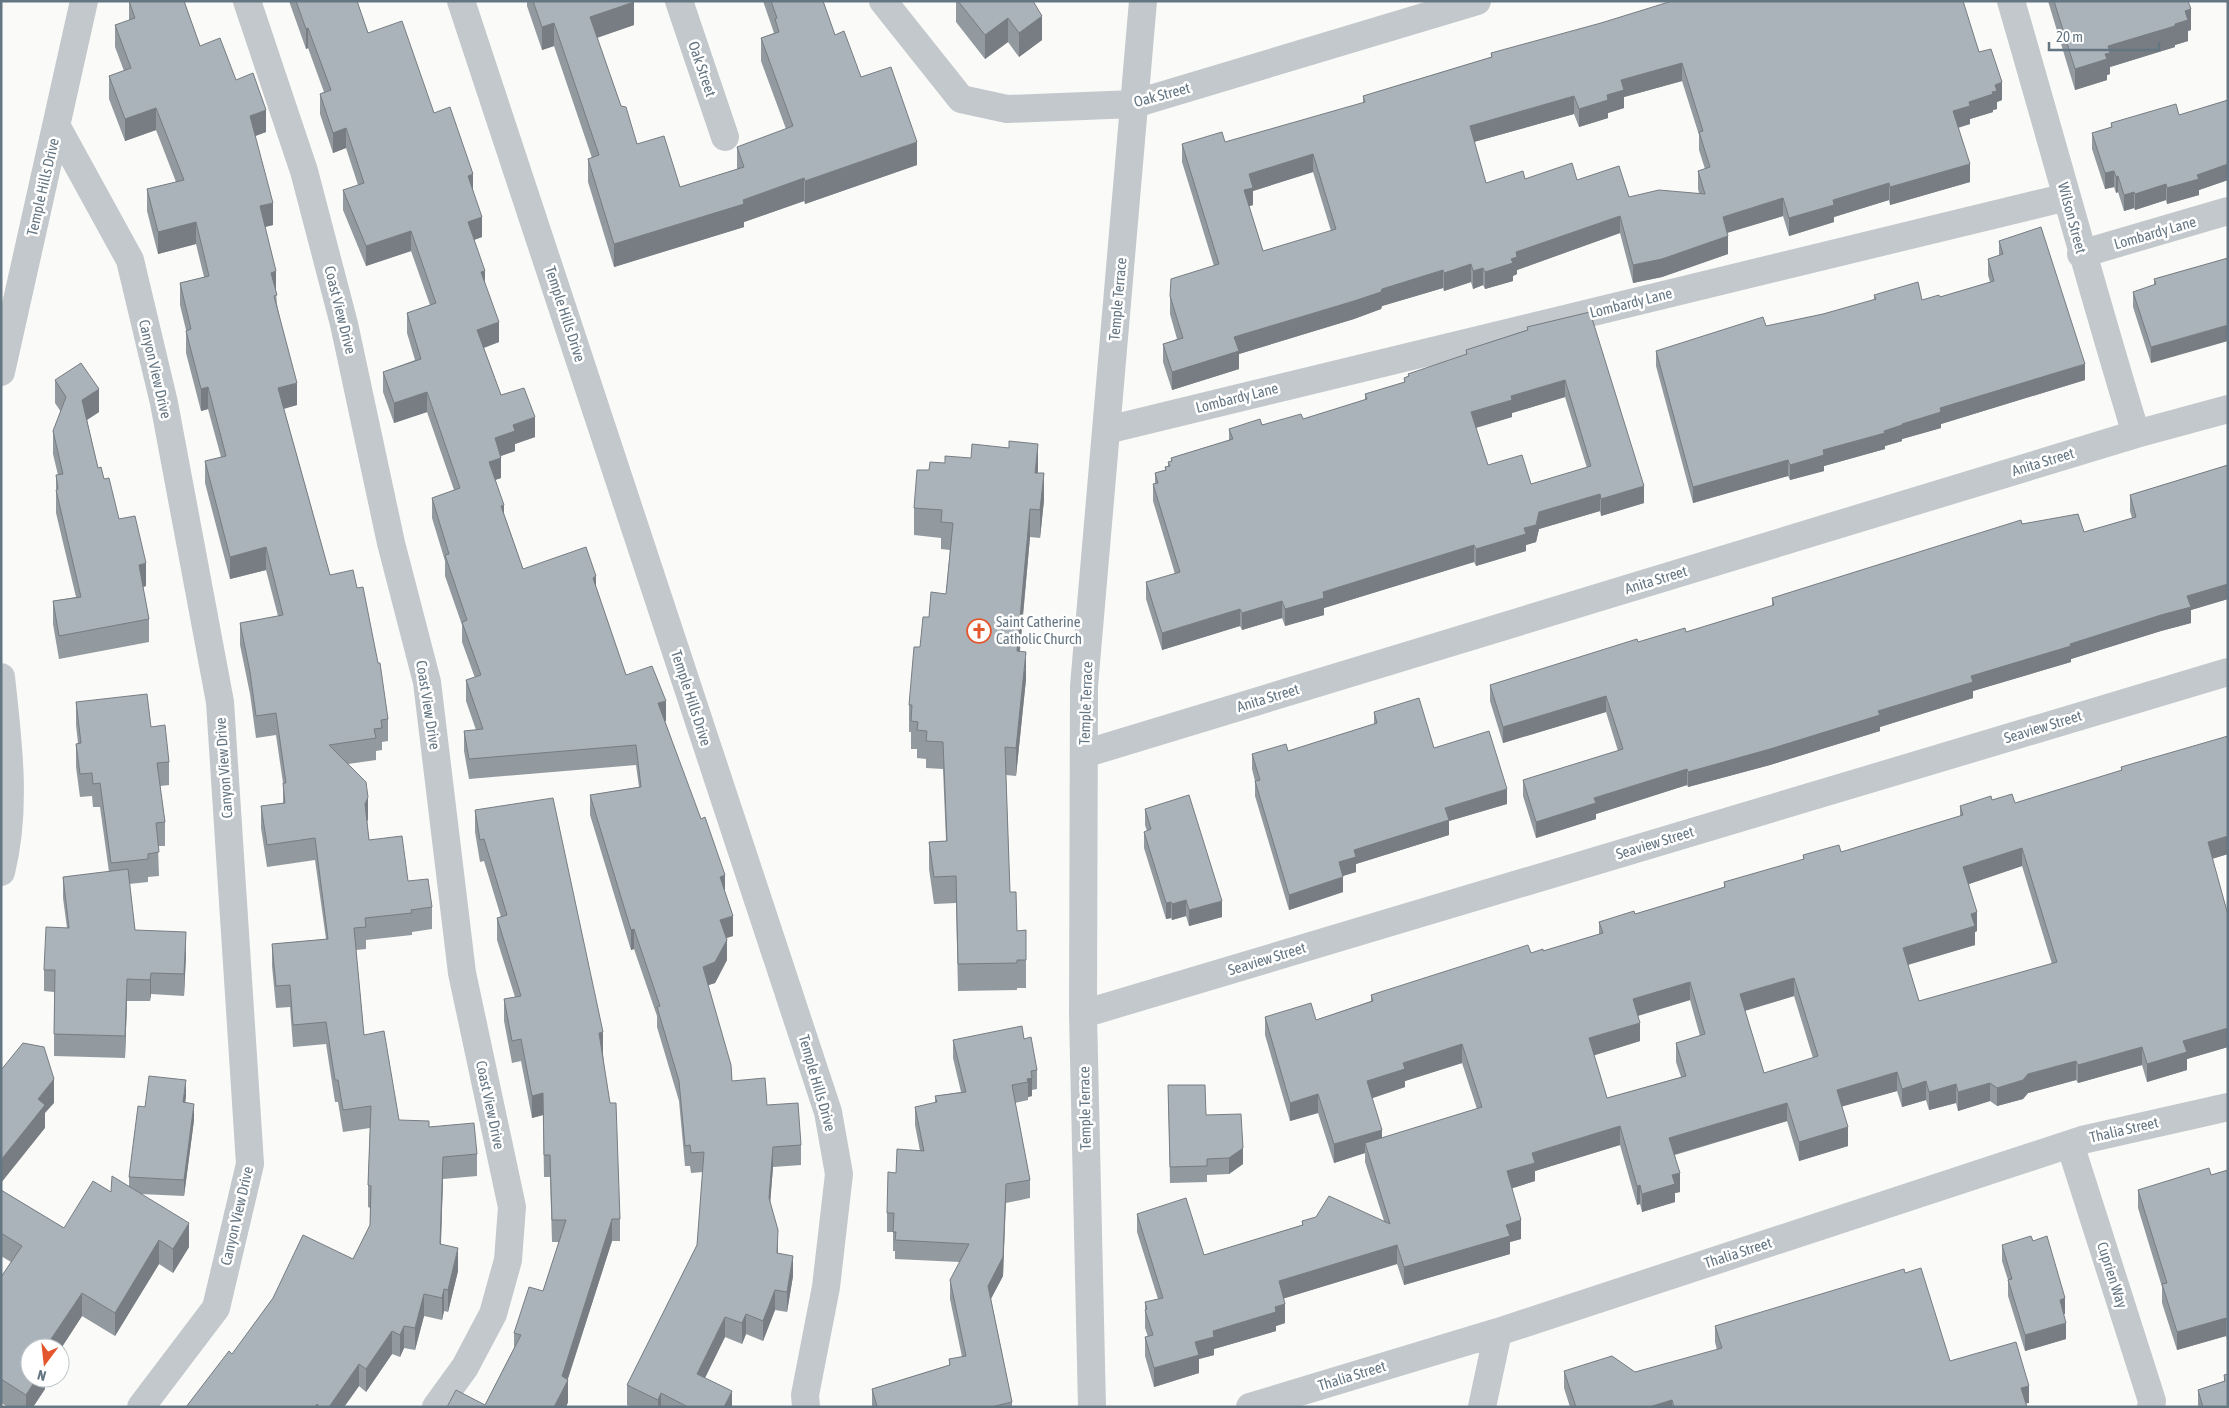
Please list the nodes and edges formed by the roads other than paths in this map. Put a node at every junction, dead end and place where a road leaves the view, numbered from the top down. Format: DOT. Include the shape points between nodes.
graph roads {
  1 [pos="84,1"];
  2 [pos="247,1"];
  3 [pos="462,1"];
  4 [pos="679,1"];
  5 [pos="883,1"];
  6 [pos="1144,1"];
  7 [pos="1478,1"];
  8 [pos="2011,1"];
  9 [pos="1134,104"];
  10 [pos="57,127"];
  11 [pos="725,137"];
  12 [pos="2067,197"];
  13 [pos="2228,211"];
  14 [pos="2082,254"];
  15 [pos="1,372"];
  16 [pos="2228,409"];
  17 [pos="1107,430"];
  18 [pos="2136,434"];
  19 [pos="2228,672"];
  20 [pos="1,677"];
  21 [pos="1084,754"];
  22 [pos="1,872"];
  23 [pos="1083,1014"];
  24 [pos="2228,1107"];
  25 [pos="2070,1144"];
  26 [pos="1498,1332"];
  27 [pos="141,1407"];
  28 [pos="436,1407"];
  29 [pos="806,1407"];
  30 [pos="1092,1407"];
  31 [pos="1250,1407"];
  32 [pos="1482,1407"];
  33 [pos="2151,1407"];
  1 -- 10 [label="street, Temple Hills Drive"];
  2 -- 28 [label="street, Coast View Drive" via="304,171 344,324 391,543 427,682 462,972 512,1207 508,1260 493,1314 464,1367"];
  3 -- 29 [label="street, Temple Hills Drive" via="828,1112 839,1174 826,1287 805,1395"];
  4 -- 11 [label="street, Oak Street"];
  5 -- 9 [label="street, Oak Street" via="961,99 1007,109"];
  6 -- 9 [label="street, Temple Terrace"];
  7 -- 9 [label="street, Oak Street"];
  8 -- 12 [label="street, Wilson Street"];
  9 -- 17 [label="street, Temple Terrace"];
  10 -- 15 [label="street, Temple Hills Drive"];
  10 -- 27 [label="street, Canyon View Drive" via="130,260 164,404 220,702 250,1164 216,1308"];
  12 -- 14 [label="street, Wilson Street"];
  12 -- 17 [label="street, Lombardy Lane"];
  13 -- 14 [label="street, Lombardy Lane"];
  14 -- 18 [label="street, Wilson Street"];
  16 -- 18 [label="street, Anita Street"];
  17 -- 21 [label="street, Temple Terrace" via="1084,686"];
  18 -- 21 [label="street, Anita Street"];
  19 -- 23 [label="street, Seaview Street"];
  20 -- 22 [label="street" via="10,763 6,852"];
  21 -- 23 [label="street, Temple Terrace"];
  23 -- 30 [label="street, Temple Terrace"];
  24 -- 25 [label="street, Thalia Street"];
  25 -- 26 [label="street, Thalia Street"];
  25 -- 33 [label="street, Cuprien Way" via="2152,1401"];
  26 -- 31 [label="street, Thalia Street"];
  26 -- 32 [label="street"];
}
